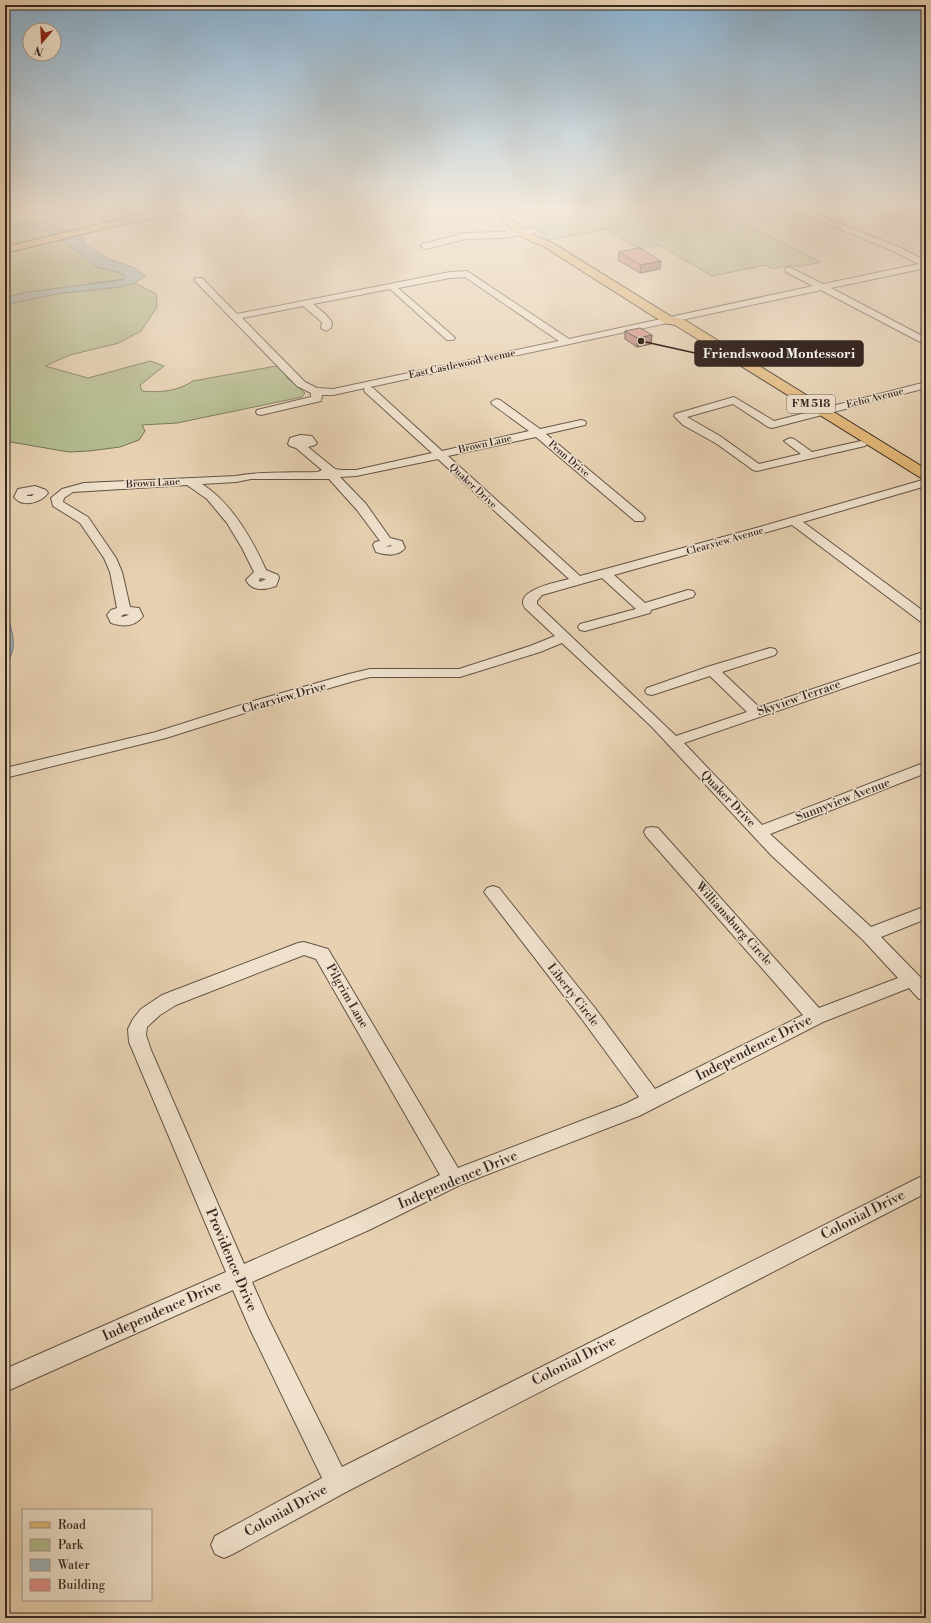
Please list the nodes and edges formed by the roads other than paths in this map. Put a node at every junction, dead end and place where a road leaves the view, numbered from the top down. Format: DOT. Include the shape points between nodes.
graph roads {
  1 [pos="203,284"];
  2 [pos="403,284"];
  3 [pos="480,284"];
  4 [pos="610,284"];
  5 [pos="816,284"];
  6 [pos="837,284"];
  7 [pos="391,286"];
  8 [pos="822,287"];
  9 [pos="305,303"];
  10 [pos="234,316"];
  11 [pos="668,320"];
  12 [pos="326,328"];
  13 [pos="926,330"];
  14 [pos="910,334"];
  15 [pos="450,338"];
  16 [pos="567,342"];
  17 [pos="926,342"];
  18 [pos="926,385"];
  19 [pos="369,390"];
  20 [pos="316,393"];
  21 [pos="496,402"];
  22 [pos="261,412"];
  23 [pos="819,413"];
  24 [pos="580,423"];
  25 [pos="537,432"];
  26 [pos="790,441"];
  27 [pos="861,444"];
  28 [pos="301,446"];
  29 [pos="440,455"];
  30 [pos="811,456"];
  31 [pos="356,473"];
  32 [pos="332,474"];
  33 [pos="925,481"];
  34 [pos="197,484"];
  35 [pos="345,487"];
  36 [pos="62,494"];
  37 [pos="639,518"];
  38 [pos="794,521"];
  39 [pos="386,541"];
  40 [pos="261,574"];
  41 [pos="605,574"];
  42 [pos="578,581"];
  43 [pos="688,594"];
  44 [pos="530,605"];
  45 [pos="643,608"];
  46 [pos="124,610"];
  47 [pos="926,618"];
  48 [pos="585,627"];
  49 [pos="564,637"];
  50 [pos="770,652"];
  51 [pos="926,655"];
  52 [pos="712,670"];
  53 [pos="652,691"];
  54 [pos="757,713"];
  55 [pos="673,742"];
  56 [pos="926,767"];
  57 [pos="5,773"];
  58 [pos="652,832"];
  59 [pos="759,832"];
  60 [pos="493,892"];
  61 [pos="926,912"];
  62 [pos="869,935"];
  63 [pos="911,980"];
  64 [pos="926,994"];
  65 [pos="816,1017"];
  66 [pos="137,1033"];
  67 [pos="652,1100"];
  68 [pos="454,1179"];
  69 [pos="926,1183"];
  70 [pos="238,1277"];
  71 [pos="5,1381"];
  72 [pos="337,1483"];
  73 [pos="224,1545"];
  1 -- 10 [label="street"];
  2 -- 7 [label="street"];
  3 -- 16 [label="street"];
  4 -- 11 [label="main road, FM 518"];
  5 -- 8 [label="street"];
  6 -- 8 [label="street, East Castlewood Avenue"];
  7 -- 9 [label="street"];
  7 -- 15 [label="street"];
  8 -- 11 [label="street, East Castlewood Avenue"];
  8 -- 14 [label="street"];
  9 -- 10 [label="street"];
  9 -- 12 [label="street" via="327,322"];
  10 -- 20 [label="street" via="301,384"];
  11 -- 16 [label="street, East Castlewood Avenue"];
  11 -- 23 [label="main road, FM 518" via="679,322"];
  13 -- 14 [label="street"];
  14 -- 17 [label="street"];
  16 -- 20 [label="street, East Castlewood Avenue" via="333,392"];
  18 -- 23 [label="street, Echo Avenue"];
  19 -- 29 [label="street, Quaker Drive"];
  20 -- 22 [label="street" via="317,399"];
  21 -- 25 [label="street, Penn Drive"];
  23 -- 27 [label="main road, FM 518"];
  23 -- 30 [label="street, Echo Avenue" via="772,425 734,400 679,416 716,438 757,468"];
  23 -- 33 [label="main road, FM 518"];
  24 -- 25 [label="street, Brown Lane"];
  25 -- 29 [label="street, Brown Lane"];
  25 -- 37 [label="street, Penn Drive"];
  26 -- 30 [label="street"];
  27 -- 30 [label="street"];
  27 -- 33 [label="main road, FM 518"];
  28 -- 32 [label="street"];
  29 -- 31 [label="street, Brown Lane"];
  29 -- 42 [label="street, Quaker Drive"];
  31 -- 32 [label="street, Brown Lane"];
  31 -- 35 [label="street" via="347,478"];
  32 -- 34 [label="street, Brown Lane" via="214,480 208,485"];
  32 -- 35 [label="street"];
  33 -- 38 [label="street, Clearview Avenue"];
  34 -- 36 [label="street, Brown Lane" via="175,482"];
  34 -- 40 [label="street" via="220,506 239,532 254,556"];
  35 -- 39 [label="street" via="369,515"];
  36 -- 36 [label="street, Brown Lane" via="41,494"];
  36 -- 46 [label="street" via="57,503 84,520 110,558 116,572"];
  38 -- 41 [label="street, Clearview Avenue"];
  38 -- 47 [label="street"];
  41 -- 42 [label="street, Clearview Avenue"];
  41 -- 45 [label="street"];
  42 -- 44 [label="street, Clearview Avenue" via="537,592 530,600"];
  43 -- 45 [label="street"];
  44 -- 49 [label="street, Quaker Drive"];
  45 -- 48 [label="street" via="645,610"];
  49 -- 55 [label="street, Quaker Drive"];
  49 -- 57 [label="street, Clearview Drive" via="460,673 370,673 349,678 82,756"];
  50 -- 52 [label="street"];
  51 -- 54 [label="street, Skyview Terrace"];
  52 -- 53 [label="street"];
  52 -- 54 [label="street"];
  54 -- 55 [label="street, Skyview Terrace"];
  55 -- 59 [label="street, Quaker Drive"];
  56 -- 59 [label="street, Sunnyview Avenue"];
  58 -- 65 [label="street, Williamsburg Circle"];
  59 -- 62 [label="street, Quaker Drive"];
  60 -- 67 [label="street, Liberty Circle"];
  61 -- 62 [label="street"];
  62 -- 63 [label="street, Quaker Drive"];
  63 -- 64 [label="street, Quaker Drive"];
  63 -- 65 [label="street, Independence Drive"];
  65 -- 67 [label="street, Independence Drive"];
  66 -- 68 [label="street, Pilgrim Lane" via="138,1027 150,1011 169,1000 304,948 322,954"];
  66 -- 70 [label="street, Providence Drive" via="148,1065"];
  67 -- 68 [label="street, Independence Drive"];
  68 -- 70 [label="street, Independence Drive"];
  69 -- 72 [label="street, Colonial Drive"];
  70 -- 71 [label="street, Independence Drive"];
  70 -- 72 [label="street, Providence Drive"];
  72 -- 73 [label="street, Colonial Drive"];
}
